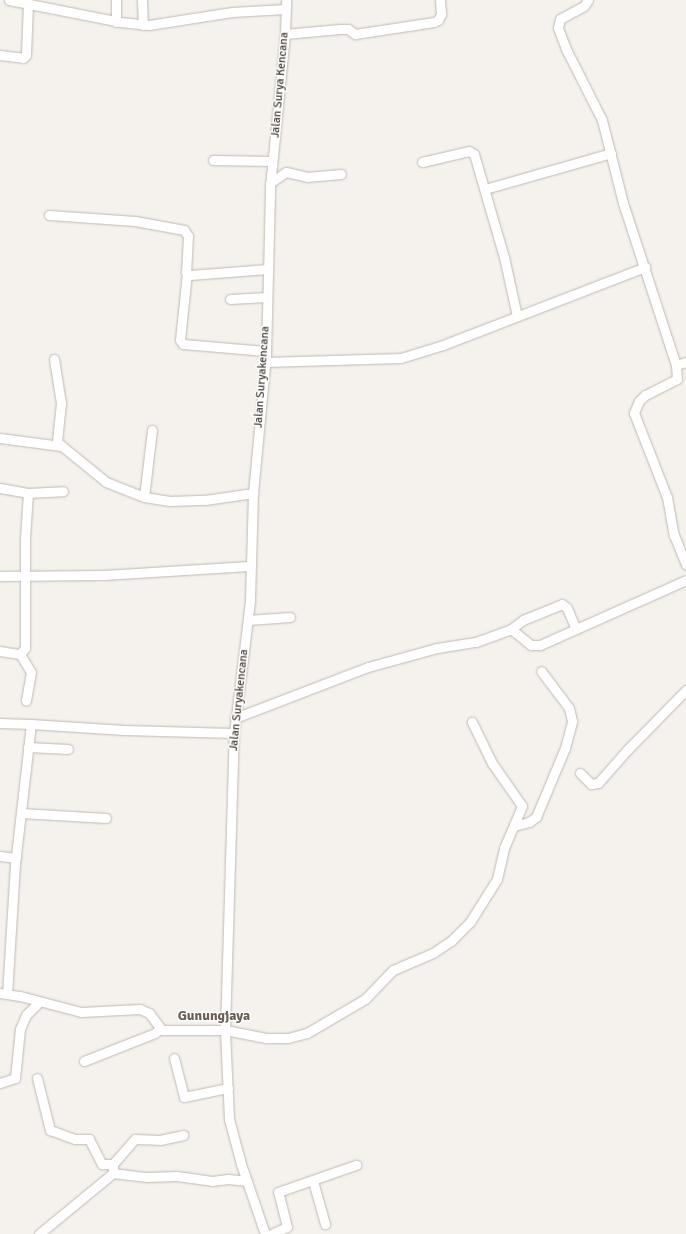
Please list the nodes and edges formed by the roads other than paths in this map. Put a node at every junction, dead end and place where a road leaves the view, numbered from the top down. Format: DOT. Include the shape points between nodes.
graph roads {
  1 [pos="9,0"];
  2 [pos="116,0"];
  3 [pos="142,0"];
  4 [pos="440,0"];
  5 [pos="588,0"];
  6 [pos="28,4"];
  7 [pos="285,4"];
  8 [pos="116,22"];
  9 [pos="143,25"];
  10 [pos="285,34"];
  11 [pos="0,55"];
  12 [pos="611,153"];
  13 [pos="213,160"];
  14 [pos="272,161"];
  15 [pos="422,162"];
  16 [pos="341,174"];
  17 [pos="270,183"];
  18 [pos="485,189"];
  19 [pos="49,215"];
  20 [pos="645,267"];
  21 [pos="268,269"];
  22 [pos="187,273"];
  23 [pos="267,297"];
  24 [pos="230,299"];
  25 [pos="517,316"];
  26 [pos="266,351"];
  27 [pos="54,359"];
  28 [pos="265,362"];
  29 [pos="686,362"];
  30 [pos="676,366"];
  31 [pos="152,430"];
  32 [pos="0,438"];
  33 [pos="60,446"];
  34 [pos="0,488"];
  35 [pos="63,491"];
  36 [pos="28,493"];
  37 [pos="253,493"];
  38 [pos="144,497"];
  39 [pos="686,565"];
  40 [pos="249,566"];
  41 [pos="0,576"];
  42 [pos="25,576"];
  43 [pos="686,580"];
  44 [pos="290,617"];
  45 [pos="248,620"];
  46 [pos="511,629"];
  47 [pos="576,629"];
  48 [pos="0,651"];
  49 [pos="20,654"];
  50 [pos="541,671"];
  51 [pos="686,690"];
  52 [pos="26,701"];
  53 [pos="236,718"];
  54 [pos="472,722"];
  55 [pos="0,723"];
  56 [pos="31,724"];
  57 [pos="234,732"];
  58 [pos="28,747"];
  59 [pos="68,750"];
  60 [pos="580,773"];
  61 [pos="21,813"];
  62 [pos="106,818"];
  63 [pos="514,826"];
  64 [pos="0,856"];
  65 [pos="16,858"];
  66 [pos="4,975"];
  67 [pos="4,993"];
  68 [pos="39,1002"];
  69 [pos="159,1029"];
  70 [pos="225,1030"];
  71 [pos="174,1058"];
  72 [pos="84,1060"];
  73 [pos="37,1078"];
  74 [pos="0,1083"];
  75 [pos="228,1088"];
  76 [pos="183,1135"];
  77 [pos="356,1165"];
  78 [pos="113,1168"];
  79 [pos="247,1181"];
  80 [pos="313,1181"];
  81 [pos="326,1224"];
  82 [pos="288,1231"];
  83 [pos="39,1234"];
  84 [pos="265,1234"];
  85 [pos="271,1234"];
  1 -- 6 [label="street"];
  2 -- 8 [label="street"];
  3 -- 9 [label="street"];
  4 -- 10 [label="street" via="441,14 434,22 355,34 348,29 340,28"];
  5 -- 12 [label="street" via="584,6 560,19 558,28 566,51 602,120"];
  6 -- 8 [label="street"];
  6 -- 11 [label="street" via="26,55 23,58"];
  7 -- 9 [label="street" via="162,25"];
  7 -- 10 [label="street, Jalan Surya Kencana"];
  8 -- 9 [label="street"];
  10 -- 14 [label="street, Jalan Surya Kencana"];
  12 -- 18 [label="street"];
  12 -- 20 [label="street" via="623,203"];
  13 -- 14 [label="street"];
  14 -- 17 [label="street, Jalan Suryakencana"];
  15 -- 18 [label="street" via="472,151"];
  16 -- 17 [label="street" via="306,177 286,172"];
  17 -- 21 [label="street, Jalan Suryakencana"];
  18 -- 25 [label="street"];
  19 -- 22 [label="street" via="134,221 184,230 188,236"];
  20 -- 25 [label="street"];
  20 -- 30 [label="street"];
  21 -- 22 [label="street" via="193,276"];
  21 -- 23 [label="street, Jalan Suryakencana"];
  22 -- 26 [label="street" via="180,340 183,344"];
  23 -- 24 [label="street"];
  23 -- 26 [label="street, Jalan Suryakencana"];
  25 -- 28 [label="street" via="443,345 401,358"];
  26 -- 28 [label="street, Jalan Suryakencana"];
  27 -- 33 [label="street" via="61,403 57,440"];
  28 -- 37 [label="street, Jalan Suryakencana"];
  29 -- 30 [label="street"];
  30 -- 39 [label="street" via="677,379 645,395 634,413 668,497 674,535"];
  31 -- 38 [label="street"];
  32 -- 33 [label="street"];
  33 -- 38 [label="street" via="112,485"];
  34 -- 36 [label="street"];
  35 -- 36 [label="street"];
  36 -- 42 [label="street"];
  37 -- 38 [label="street" via="205,500 170,501"];
  37 -- 40 [label="street, Jalan Suryakencana"];
  40 -- 42 [label="street" via="104,575"];
  40 -- 45 [label="street, Jalan Suryakencana"];
  41 -- 42 [label="street"];
  42 -- 49 [label="street" via="26,648"];
  43 -- 47 [label="street"];
  44 -- 45 [label="street"];
  45 -- 53 [label="street, Jalan Suryakencana"];
  46 -- 47 [label="street" via="534,647"];
  46 -- 47 [label="street" via="522,620 562,604"];
  46 -- 53 [label="street" via="476,642 437,648 368,667"];
  48 -- 49 [label="street"];
  49 -- 52 [label="street" via="31,672"];
  50 -- 63 [label="street" via="569,708 572,720 565,748 536,817"];
  51 -- 60 [label="street" via="598,783 591,784"];
  53 -- 57 [label="street, Jalan Suryakencana"];
  54 -- 63 [label="street" via="492,763 522,806"];
  55 -- 56 [label="street"];
  56 -- 57 [label="street" via="124,730"];
  56 -- 58 [label="street"];
  57 -- 70 [label="street, Jalan Suryakencana"];
  58 -- 59 [label="street"];
  58 -- 61 [label="street"];
  61 -- 62 [label="street"];
  61 -- 65 [label="street"];
  63 -- 70 [label="street" via="504,848 497,878 470,922 443,947 393,970 365,999 307,1033 288,1038 266,1038"];
  64 -- 65 [label="street"];
  65 -- 66 [label="street"];
  66 -- 67 [label="street"];
  67 -- 68 [label="street"];
  68 -- 69 [label="street" via="81,1012 140,1009 149,1013"];
  68 -- 74 [label="street" via="26,1015 20,1029 15,1078"];
  69 -- 70 [label="street"];
  69 -- 72 [label="street" via="155,1033"];
  70 -- 75 [label="street, Jalan Suryakencana"];
  71 -- 75 [label="street" via="185,1097"];
  73 -- 78 [label="street" via="53,1132 75,1139 89,1139 102,1164"];
  75 -- 79 [label="street, Jalan Suryakencana" via="229,1119"];
  76 -- 78 [label="street" via="160,1140 135,1139"];
  77 -- 80 [label="street"];
  78 -- 79 [label="street" via="147,1177 177,1176 212,1181"];
  78 -- 83 [label="street"];
  79 -- 84 [label="street, Jalan Suryakencana"];
  80 -- 81 [label="street"];
  80 -- 82 [label="street" via="278,1192"];
  82 -- 85 [label="street"];
}
